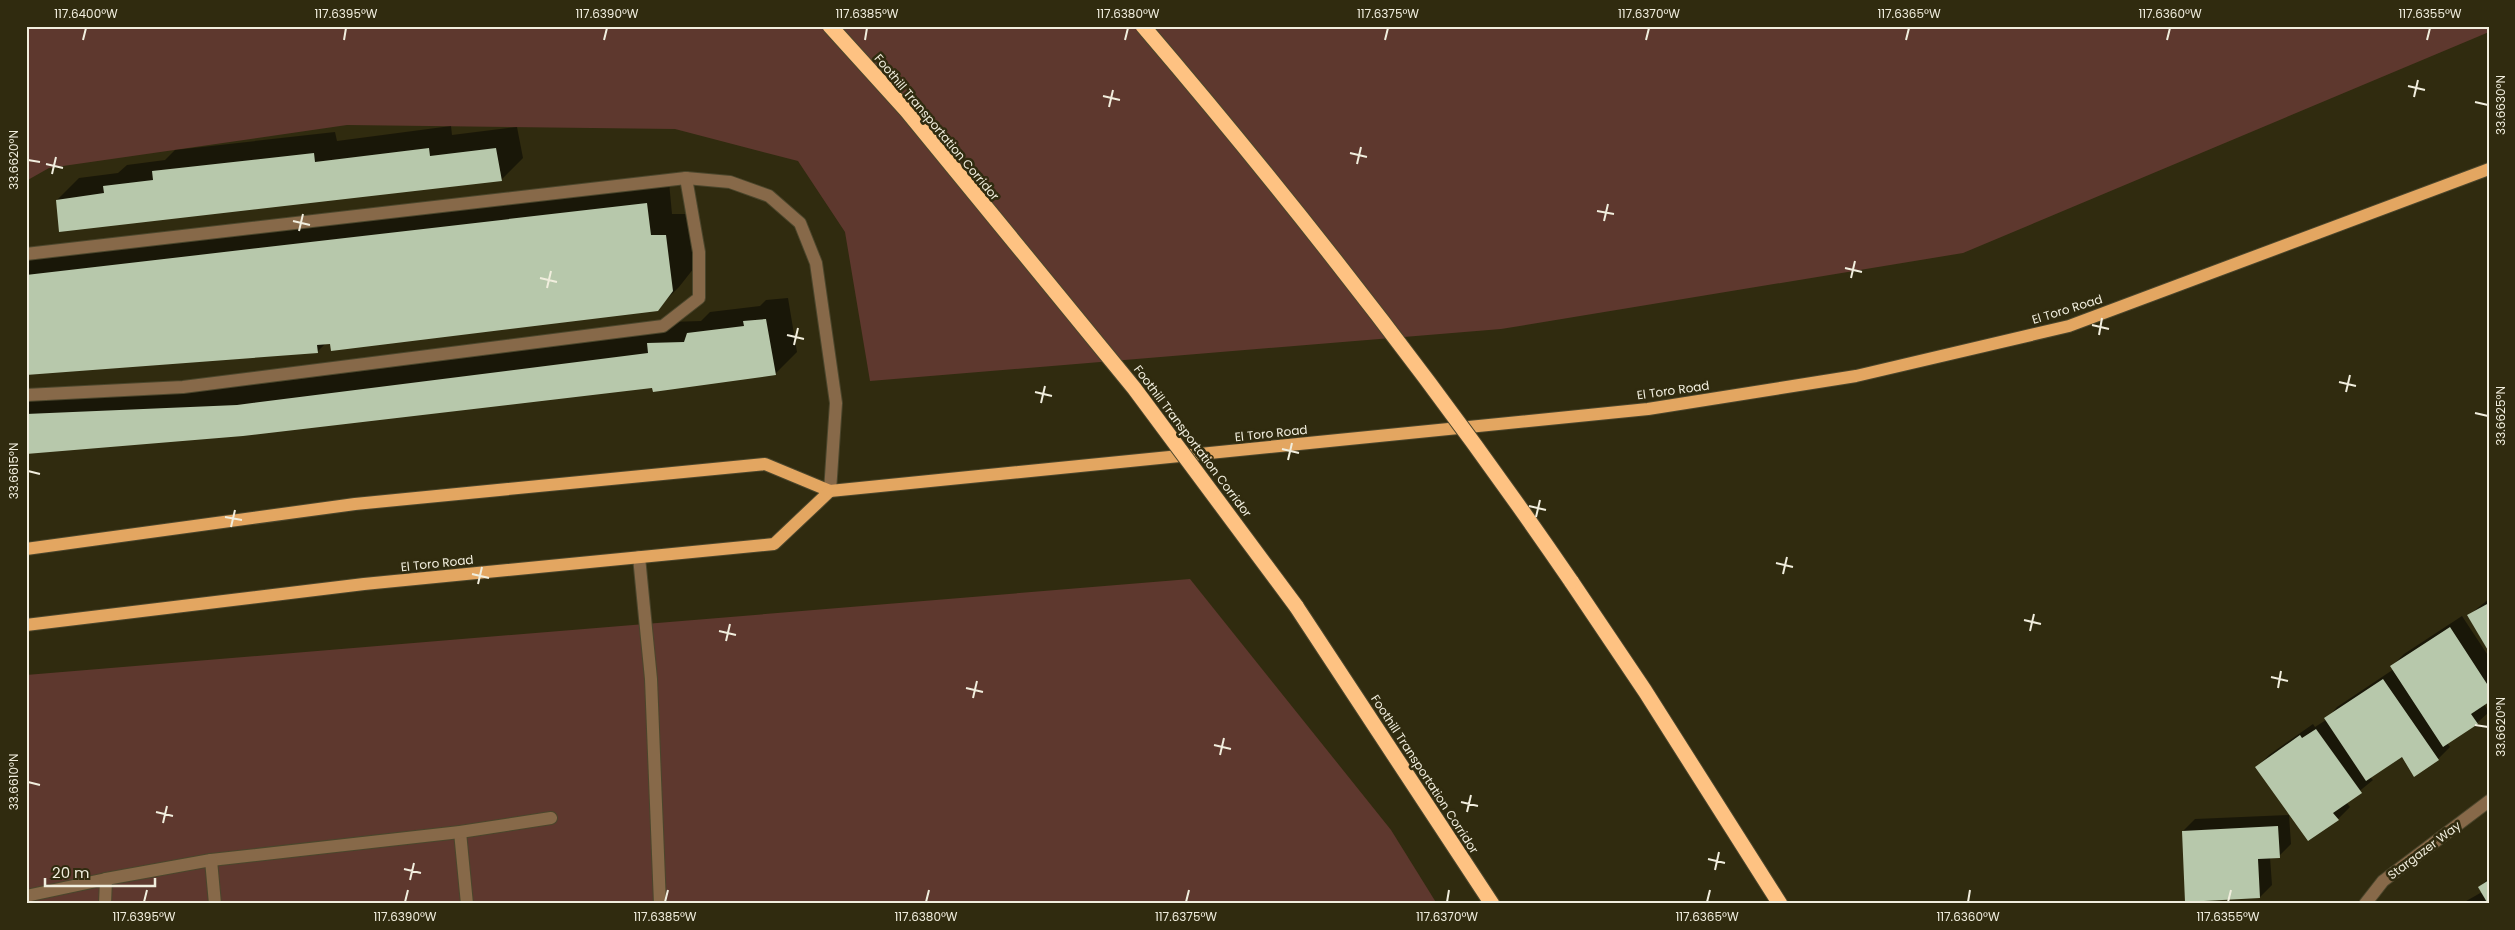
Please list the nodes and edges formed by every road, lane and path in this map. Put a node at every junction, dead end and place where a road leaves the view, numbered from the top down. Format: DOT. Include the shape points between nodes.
graph roads {
  1 [pos="830,26"];
  2 [pos="1143,26"];
  3 [pos="2489,168"];
  4 [pos="686,178"];
  5 [pos="26,254"];
  6 [pos="26,395"];
  7 [pos="830,491"];
  8 [pos="26,550"];
  9 [pos="639,557"];
  10 [pos="26,626"];
  11 [pos="2489,801"];
  12 [pos="552,818"];
  13 [pos="460,832"];
  14 [pos="210,860"];
  15 [pos="106,879"];
  16 [pos="26,896"];
  17 [pos="105,904"];
  18 [pos="215,904"];
  19 [pos="467,904"];
  20 [pos="660,904"];
  21 [pos="1492,904"];
  22 [pos="1780,904"];
  23 [pos="2365,904"];
  1 -- 21 [label="highway, Foothill Transportation Corridor, bridge" via="907,112 1134,388 1296,606"];
  2 -- 22 [label="highway, bridge" via="1215,110 1364,296 1508,490 1646,691"];
  3 -- 7 [label="main road, El Toro Road" via="2069,326 1856,376 1648,408"];
  4 -- 5 [label="street"];
  4 -- 6 [label="street" via="699,252 699,298 663,326 183,387"];
  4 -- 7 [label="street" via="730,182 770,196 800,223 816,263 836,404"];
  7 -- 8 [label="main road, El Toro Road" via="764,464 355,504"];
  7 -- 9 [label="main road, El Toro Road" via="774,544"];
  9 -- 10 [label="main road, El Toro Road" via="364,584"];
  9 -- 20 [label="street" via="651,679"];
  11 -- 23 [label="street, Stargazer Way" via="2383,881"];
  12 -- 13 [label="street"];
  13 -- 14 [label="street"];
  13 -- 19 [label="street"];
  14 -- 15 [label="street"];
  14 -- 18 [label="street"];
  15 -- 16 [label="street"];
  15 -- 17 [label="street"];
}
